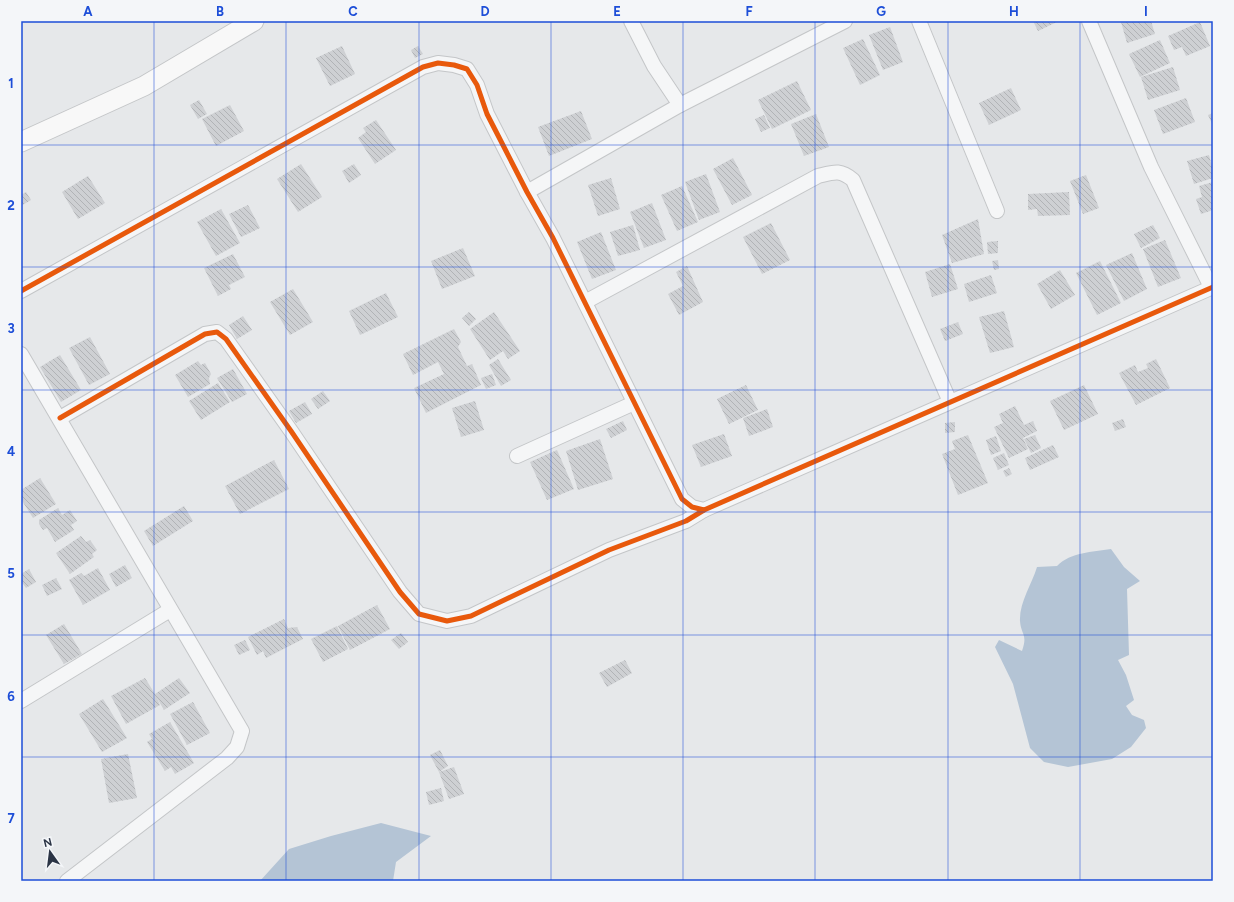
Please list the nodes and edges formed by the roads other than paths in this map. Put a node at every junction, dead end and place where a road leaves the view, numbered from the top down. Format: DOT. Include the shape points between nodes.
graph roads {
  1 [pos="254,21"];
  2 [pos="631,21"];
  3 [pos="845,21"];
  4 [pos="919,21"];
  5 [pos="1090,21"];
  6 [pos="680,105"];
  7 [pos="21,142"];
  8 [pos="527,192"];
  9 [pos="997,210"];
  10 [pos="1212,287"];
  11 [pos="21,291"];
  12 [pos="585,302"];
  13 [pos="21,354"];
  14 [pos="950,402"];
  15 [pos="634,403"];
  16 [pos="60,418"];
  17 [pos="517,456"];
  18 [pos="704,510"];
  19 [pos="170,610"];
  20 [pos="21,701"];
  21 [pos="67,881"];
  1 -- 7 [label="main road" via="144,86"];
  2 -- 6 [label="street" via="654,66"];
  3 -- 6 [label="street"];
  4 -- 9 [label="street"];
  5 -- 10 [label="street" via="1151,167"];
  6 -- 8 [label="street"];
  8 -- 11 [label="street" via="467,69 454,64 438,63 423,67"];
  8 -- 12 [label="street"];
  10 -- 14 [label="street"];
  12 -- 14 [label="street" via="818,176 831,172 844,173 853,180"];
  12 -- 15 [label="street"];
  13 -- 16 [label="street"];
  14 -- 18 [label="street"];
  15 -- 17 [label="street"];
  15 -- 18 [label="street" via="682,499 692,507"];
  16 -- 18 [label="street" via="205,334 217,332 226,339 291,431 400,592 419,614 447,621 471,616 609,550 686,521"];
  16 -- 19 [label="street"];
  19 -- 20 [label="street"];
  19 -- 21 [label="street" via="242,732 237,747 227,758"];
}
